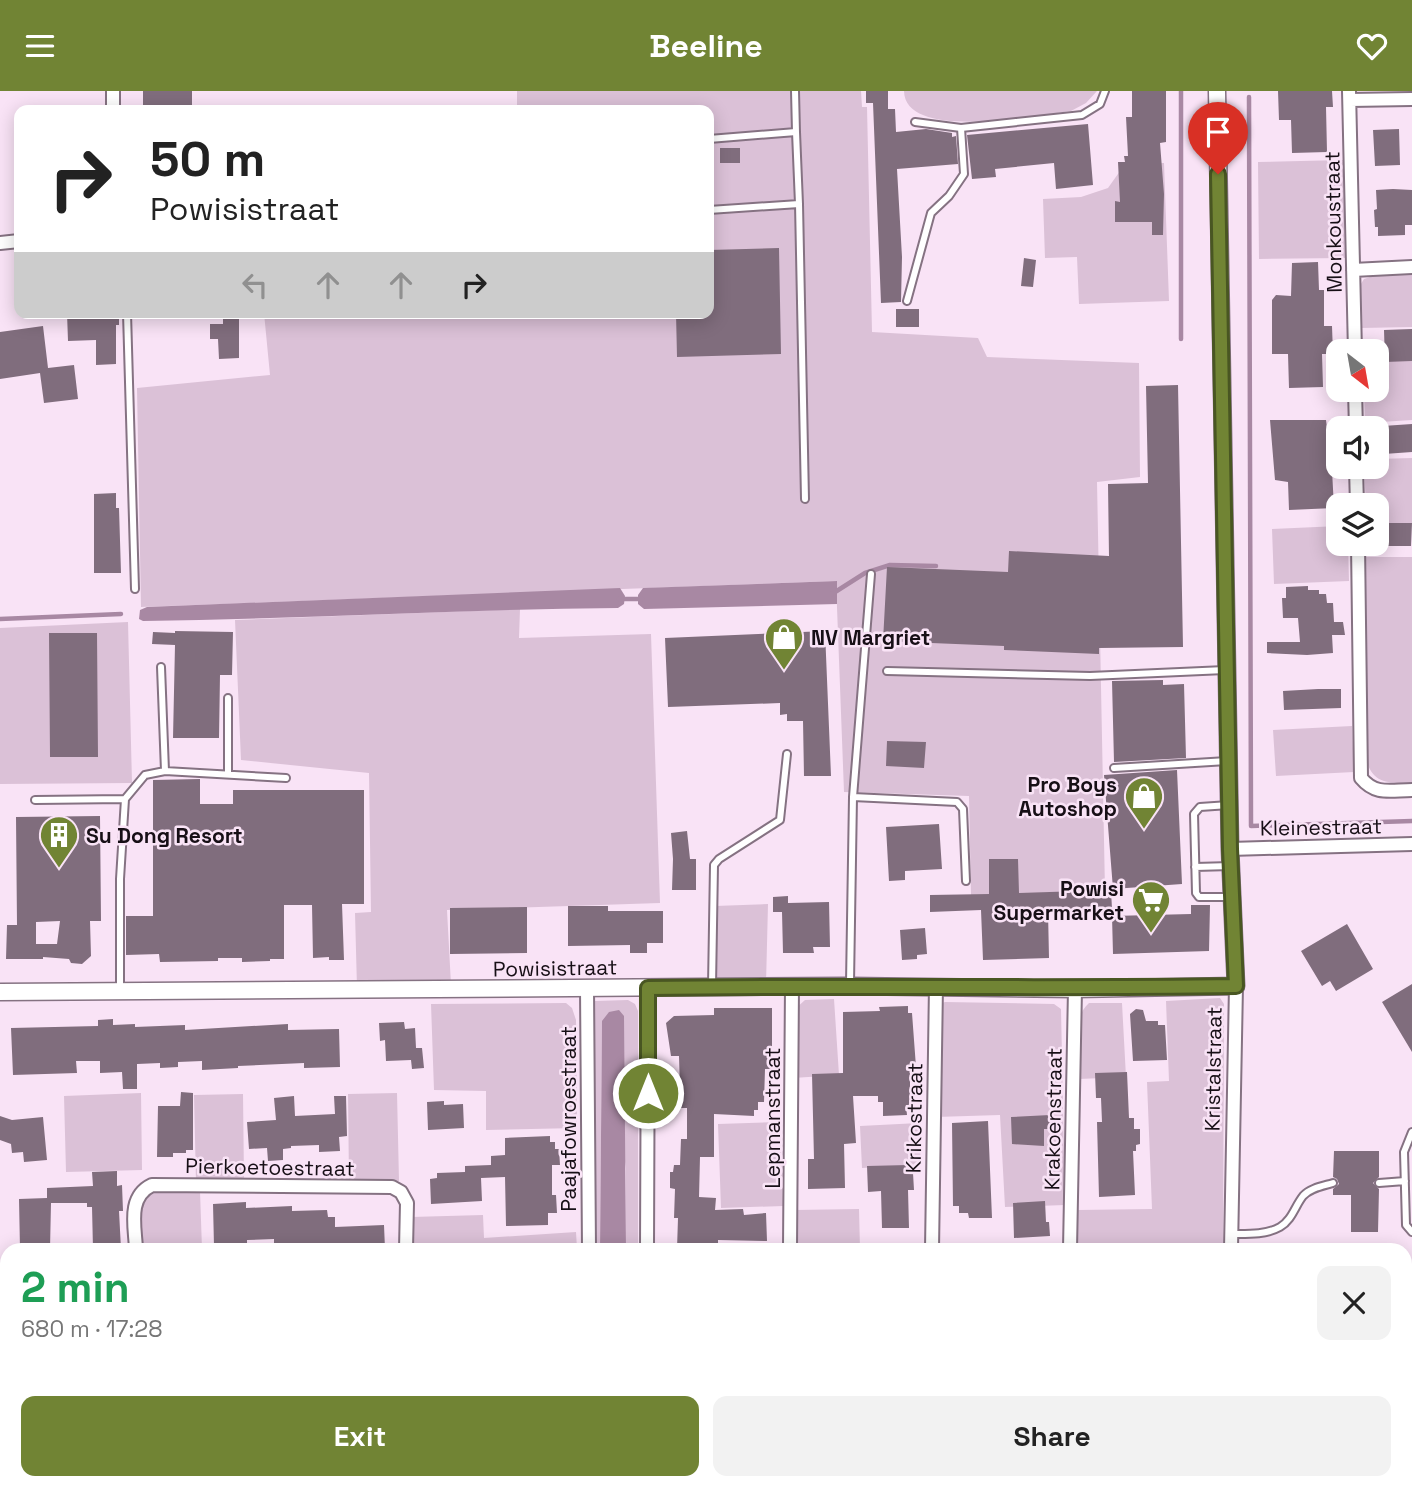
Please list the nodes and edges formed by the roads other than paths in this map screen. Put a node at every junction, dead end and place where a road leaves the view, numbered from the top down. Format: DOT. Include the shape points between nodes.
graph roads {
  1 [pos="795,91"];
  2 [pos="1105,91"];
  3 [pos="1217,91"];
  4 [pos="1350,96"];
  5 [pos="1412,99"];
  6 [pos="915,121"];
  7 [pos="961,128"];
  8 [pos="796,132"];
  9 [pos="714,139"];
  10 [pos="799,204"];
  11 [pos="714,209"];
  12 [pos="1412,267"];
  13 [pos="1353,270"];
  14 [pos="907,301"];
  15 [pos="127,319"];
  16 [pos="1355,339"];
  17 [pos="805,499"];
  18 [pos="1358,556"];
  19 [pos="871,574"];
  20 [pos="135,589"];
  21 [pos="161,667"];
  22 [pos="1227,670"];
  23 [pos="887,671"];
  24 [pos="228,698"];
  25 [pos="787,754"];
  26 [pos="1229,760"];
  27 [pos="1114,768"];
  28 [pos="165,771"];
  29 [pos="228,773"];
  30 [pos="286,778"];
  31 [pos="1412,790"];
  32 [pos="853,797"];
  33 [pos="125,799"];
  34 [pos="36,800"];
  35 [pos="1229,805"];
  36 [pos="1412,844"];
  37 [pos="1230,849"];
  38 [pos="1231,866"];
  39 [pos="1195,867"];
  40 [pos="966,881"];
  41 [pos="1232,897"];
  42 [pos="792,986"];
  43 [pos="849,986"];
  44 [pos="936,986"];
  45 [pos="1236,986"];
  46 [pos="712,987"];
  47 [pos="587,988"];
  48 [pos="648,988"];
  49 [pos="1075,989"];
  50 [pos="0,992"];
  51 [pos="120,992"];
  52 [pos="1412,1132"];
  53 [pos="1405,1181"];
  54 [pos="1333,1183"];
  55 [pos="1379,1183"];
  56 [pos="1412,1232"];
  57 [pos="1231,1234"];
  58 [pos="136,1243"];
  59 [pos="406,1243"];
  60 [pos="589,1243"];
  61 [pos="647,1243"];
  62 [pos="790,1243"];
  63 [pos="932,1243"];
  64 [pos="1070,1243"];
  65 [pos="1231,1243"];
  1 -- 8 [label="lane"];
  2 -- 7 [label="lane" via="1100,104 1082,115"];
  3 -- 22 [label="street, Kristalstraat"];
  4 -- 5 [label="street"];
  4 -- 13 [label="street, Monkoustraat"];
  6 -- 7 [label="lane"];
  7 -- 14 [label="lane" via="964,174 931,213"];
  8 -- 9 [label="lane"];
  8 -- 10 [label="lane"];
  10 -- 11 [label="lane"];
  10 -- 17 [label="lane"];
  12 -- 13 [label="street"];
  13 -- 16 [label="street, Monkoustraat"];
  15 -- 20 [label="lane"];
  18 -- 31 [label="street" via="1361,778 1377,791"];
  19 -- 32 [label="lane"];
  21 -- 28 [label="lane"];
  22 -- 23 [label="lane" via="1090,676"];
  22 -- 26 [label="street, Kristalstraat"];
  24 -- 29 [label="lane"];
  25 -- 46 [label="lane" via="780,820 715,866"];
  26 -- 27 [label="lane"];
  26 -- 35 [label="street, Kristalstraat"];
  28 -- 29 [label="lane"];
  28 -- 33 [label="lane" via="145,775"];
  29 -- 30 [label="lane"];
  32 -- 40 [label="lane" via="960,804"];
  32 -- 43 [label="lane"];
  33 -- 34 [label="lane"];
  33 -- 51 [label="lane"];
  35 -- 37 [label="street, Kristalstraat"];
  35 -- 39 [label="lane" via="1196,810"];
  36 -- 37 [label="street, Kleinestraat"];
  37 -- 38 [label="street, Kristalstraat"];
  38 -- 39 [label="lane"];
  38 -- 41 [label="street, Kristalstraat"];
  39 -- 41 [label="lane" via="1199,897"];
  41 -- 45 [label="street, Kristalstraat"];
  42 -- 43 [label="street, Powisistraat"];
  42 -- 46 [label="street, Powisistraat"];
  42 -- 62 [label="street, Lepmanstraat"];
  43 -- 44 [label="street, Powisistraat"];
  44 -- 49 [label="street, Powisistraat"];
  44 -- 63 [label="street, Krikostraat"];
  45 -- 49 [label="street, Powisistraat"];
  45 -- 57 [label="street, Kristalstraat"];
  46 -- 48 [label="street, Powisistraat"];
  47 -- 48 [label="street, Powisistraat"];
  47 -- 51 [label="street, Powisistraat"];
  47 -- 60 [label="street, Paajafowroestraat"];
  48 -- 61 [label="street"];
  49 -- 64 [label="street, Krakoenstraat"];
  50 -- 51 [label="street, Powisistraat"];
  52 -- 53 [label="lane" via="1404,1153"];
  53 -- 55 [label="lane"];
  53 -- 56 [label="lane" via="1406,1225"];
  54 -- 57 [label="lane" via="1303,1197 1283,1226"];
  57 -- 65 [label="street, Kristalstraat"];
  58 -- 59 [label="street, Pierkoetoestraat" via="134,1204 142,1190 152,1185 392,1187 407,1203"];
}
